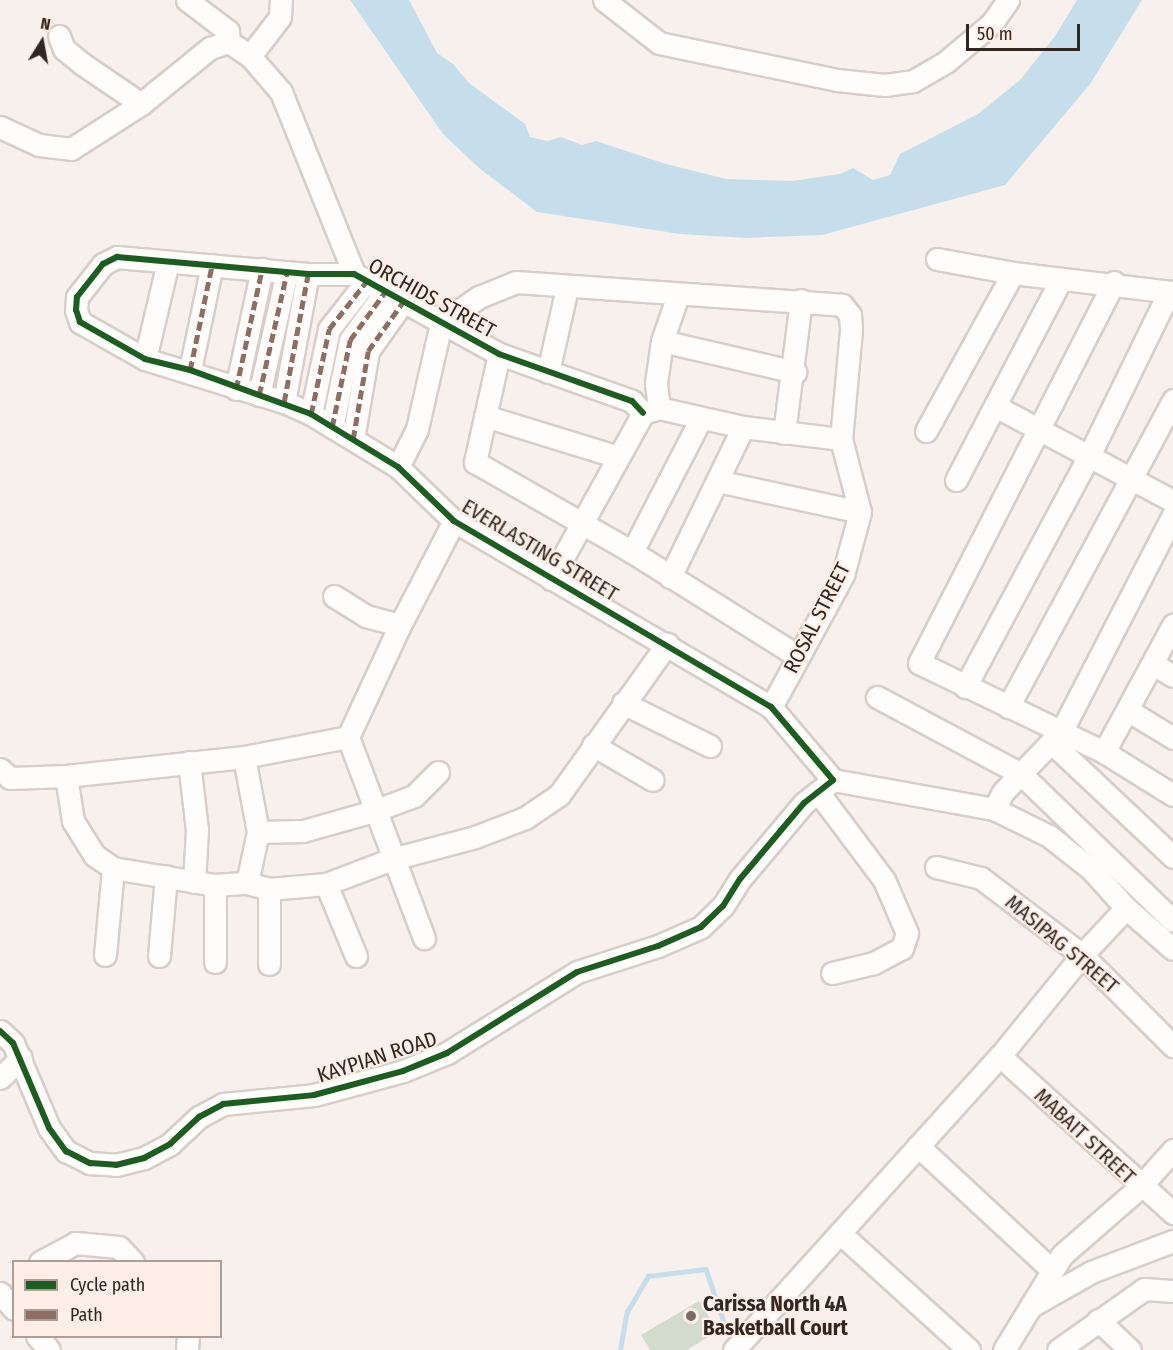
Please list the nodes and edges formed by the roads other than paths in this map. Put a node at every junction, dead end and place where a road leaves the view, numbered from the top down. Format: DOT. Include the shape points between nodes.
graph roads {
  1 [pos="187,0"];
  2 [pos="280,0"];
  3 [pos="604,0"];
  4 [pos="1008,0"];
  5 [pos="59,36"];
  6 [pos="229,42"];
  7 [pos="250,56"];
  8 [pos="141,104"];
  9 [pos="0,127"];
  10 [pos="937,259"];
  11 [pos="168,262"];
  12 [pos="212,265"];
  13 [pos="262,269"];
  14 [pos="286,272"];
  15 [pos="1013,273"];
  16 [pos="308,274"];
  17 [pos="1061,279"];
  18 [pos="368,282"];
  19 [pos="1113,282"];
  20 [pos="567,288"];
  21 [pos="1171,292"];
  22 [pos="678,295"];
  23 [pos="801,300"];
  24 [pos="403,302"];
  25 [pos="76,310"];
  26 [pos="441,323"];
  27 [pos="662,341"];
  28 [pos="499,354"];
  29 [pos="145,359"];
  30 [pos="190,370"];
  31 [pos="548,372"];
  32 [pos="795,372"];
  33 [pos="236,389"];
  34 [pos="259,395"];
  35 [pos="1173,400"];
  36 [pos="284,402"];
  37 [pos="997,406"];
  38 [pos="651,411"];
  39 [pos="311,414"];
  40 [pos="485,416"];
  41 [pos="700,420"];
  42 [pos="333,427"];
  43 [pos="743,428"];
  44 [pos="1041,430"];
  45 [pos="926,431"];
  46 [pos="784,433"];
  47 [pos="841,439"];
  48 [pos="353,440"];
  49 [pos="618,457"];
  50 [pos="1088,458"];
  51 [pos="398,466"];
  52 [pos="956,480"];
  53 [pos="1132,481"];
  54 [pos="717,482"];
  55 [pos="1173,501"];
  56 [pos="860,512"];
  57 [pos="1173,515"];
  58 [pos="454,521"];
  59 [pos="582,524"];
  60 [pos="632,552"];
  61 [pos="670,577"];
  62 [pos="551,579"];
  63 [pos="334,596"];
  64 [pos="400,625"];
  65 [pos="1173,625"];
  66 [pos="667,644"];
  67 [pos="798,656"];
  68 [pos="1153,664"];
  69 [pos="1173,676"];
  70 [pos="965,687"];
  71 [pos="878,697"];
  72 [pos="623,703"];
  73 [pos="771,707"];
  74 [pos="1008,707"];
  75 [pos="1129,711"];
  76 [pos="348,737"];
  77 [pos="1056,737"];
  78 [pos="1173,738"];
  79 [pos="593,745"];
  80 [pos="710,746"];
  81 [pos="1104,752"];
  82 [pos="244,757"];
  83 [pos="189,762"];
  84 [pos="0,769"];
  85 [pos="438,772"];
  86 [pos="1021,774"];
  87 [pos="66,776"];
  88 [pos="652,780"];
  89 [pos="826,786"];
  90 [pos="1173,795"];
  91 [pos="994,809"];
  92 [pos="374,811"];
  93 [pos="258,832"];
  94 [pos="1173,857"];
  95 [pos="392,859"];
  96 [pos="936,867"];
  97 [pos="113,868"];
  98 [pos="166,876"];
  99 [pos="194,882"];
  100 [pos="247,883"];
  101 [pos="326,884"];
  102 [pos="215,885"];
  103 [pos="269,889"];
  104 [pos="1126,908"];
  105 [pos="1173,921"];
  106 [pos="424,939"];
  107 [pos="1173,949"];
  108 [pos="105,955"];
  109 [pos="159,956"];
  110 [pos="357,956"];
  111 [pos="1082,956"];
  112 [pos="215,962"];
  113 [pos="269,964"];
  114 [pos="832,974"];
  115 [pos="0,1031"];
  116 [pos="1173,1046"];
  117 [pos="1000,1056"];
  118 [pos="21,1058"];
  119 [pos="0,1078"];
  120 [pos="918,1146"];
  121 [pos="1173,1150"];
  122 [pos="1140,1187"];
  123 [pos="1173,1213"];
  124 [pos="840,1233"];
  125 [pos="1173,1241"];
  126 [pos="44,1260"];
  127 [pos="131,1260"];
  128 [pos="1052,1270"];
  129 [pos="1171,1293"];
  130 [pos="1031,1307"];
  131 [pos="1098,1320"];
  132 [pos="39,1338"];
  133 [pos="49,1350"];
  134 [pos="734,1350"];
  135 [pos="969,1350"];
  136 [pos="1004,1350"];
  137 [pos="1058,1350"];
  138 [pos="1130,1350"];
  1 -- 6 [label="street" via="228,31"];
  2 -- 7 [label="street" via="280,17"];
  3 -- 4 [label="street" via="659,43 837,80 885,85 913,81 947,61 992,23"];
  5 -- 8 [label="street" via="64,49"];
  6 -- 7 [label="street"];
  6 -- 8 [label="street" via="210,48"];
  7 -- 18 [label="street" via="281,92"];
  8 -- 9 [label="street" via="71,149 39,146"];
  10 -- 15 [label="street"];
  11 -- 12 [label="street, ORCHIDS STREET"];
  11 -- 25 [label="street, ORCHIDS STREET" via="117,257 104,264 77,297"];
  11 -- 29 [label="street"];
  12 -- 13 [label="street, ORCHIDS STREET"];
  12 -- 30 [label="street"];
  13 -- 14 [label="street, ORCHIDS STREET"];
  13 -- 33 [label="street"];
  14 -- 16 [label="street, ORCHIDS STREET"];
  14 -- 34 [label="street"];
  15 -- 17 [label="street"];
  15 -- 45 [label="street"];
  16 -- 18 [label="street, ORCHIDS STREET"];
  16 -- 36 [label="street"];
  17 -- 19 [label="street"];
  17 -- 37 [label="street"];
  18 -- 24 [label="street, ORCHIDS STREET"];
  18 -- 39 [label="street" via="329,328"];
  18 -- 42 [label="street" via="350,340"];
  19 -- 21 [label="street"];
  19 -- 44 [label="street"];
  20 -- 22 [label="street"];
  20 -- 26 [label="street" via="516,282 479,297"];
  20 -- 31 [label="street"];
  21 -- 50 [label="street"];
  22 -- 23 [label="street"];
  22 -- 27 [label="street"];
  23 -- 32 [label="street"];
  23 -- 47 [label="street, ROSAL STREET" via="842,305 850,315"];
  24 -- 26 [label="street, ORCHIDS STREET"];
  24 -- 48 [label="street" via="368,351"];
  25 -- 29 [label="street, EVERLASTING STREET" via="80,322"];
  26 -- 28 [label="street, ORCHIDS STREET"];
  26 -- 51 [label="street" via="417,429"];
  27 -- 32 [label="street"];
  27 -- 38 [label="street"];
  28 -- 31 [label="street, ORCHIDS STREET"];
  28 -- 40 [label="street"];
  29 -- 30 [label="street, EVERLASTING STREET"];
  30 -- 33 [label="street, EVERLASTING STREET"];
  31 -- 38 [label="street, ORCHIDS STREET" via="632,400"];
  32 -- 46 [label="street"];
  33 -- 34 [label="street, EVERLASTING STREET"];
  34 -- 36 [label="street, EVERLASTING STREET"];
  35 -- 53 [label="street"];
  36 -- 39 [label="street, EVERLASTING STREET"];
  37 -- 44 [label="street"];
  37 -- 52 [label="street"];
  38 -- 41 [label="street, ORCHIDS STREET"];
  38 -- 49 [label="street"];
  39 -- 42 [label="street, EVERLASTING STREET"];
  40 -- 49 [label="street"];
  40 -- 59 [label="street" via="475,462"];
  41 -- 43 [label="street, ORCHIDS STREET"];
  41 -- 60 [label="street"];
  42 -- 48 [label="street, EVERLASTING STREET"];
  43 -- 46 [label="street, ORCHIDS STREET"];
  43 -- 54 [label="street"];
  44 -- 50 [label="street"];
  44 -- 70 [label="street" via="919,663"];
  46 -- 47 [label="street, ORCHIDS STREET"];
  47 -- 56 [label="street, ROSAL STREET"];
  48 -- 51 [label="street, EVERLASTING STREET"];
  49 -- 59 [label="street"];
  50 -- 53 [label="street"];
  50 -- 70 [label="street"];
  51 -- 58 [label="street, EVERLASTING STREET"];
  53 -- 55 [label="street"];
  53 -- 74 [label="street"];
  54 -- 56 [label="street"];
  54 -- 61 [label="street"];
  56 -- 67 [label="street, ROSAL STREET" via="843,575"];
  57 -- 77 [label="street"];
  58 -- 62 [label="street, EVERLASTING STREET"];
  58 -- 64 [label="street"];
  59 -- 60 [label="street"];
  59 -- 62 [label="street"];
  60 -- 61 [label="street"];
  61 -- 67 [label="street"];
  62 -- 66 [label="street, EVERLASTING STREET"];
  63 -- 64 [label="street" via="366,616"];
  64 -- 76 [label="street"];
  65 -- 68 [label="street"];
  66 -- 72 [label="street"];
  66 -- 73 [label="street, EVERLASTING STREET"];
  67 -- 73 [label="street, ROSAL STREET"];
  68 -- 69 [label="street"];
  68 -- 75 [label="street"];
  70 -- 74 [label="street"];
  71 -- 86 [label="street"];
  72 -- 79 [label="street"];
  72 -- 80 [label="street"];
  73 -- 89 [label="street, EVERLASTING STREET"];
  74 -- 77 [label="street"];
  75 -- 78 [label="street"];
  75 -- 81 [label="street"];
  76 -- 82 [label="street"];
  76 -- 92 [label="street"];
  77 -- 81 [label="street"];
  77 -- 86 [label="street"];
  77 -- 94 [label="street"];
  79 -- 88 [label="street"];
  79 -- 95 [label="street" via="559,795 525,818 475,837"];
  81 -- 90 [label="street"];
  82 -- 83 [label="street"];
  82 -- 93 [label="street"];
  83 -- 87 [label="street"];
  83 -- 99 [label="street" via="197,830"];
  84 -- 87 [label="street" via="10,778"];
  85 -- 92 [label="street" via="414,796"];
  86 -- 91 [label="street"];
  86 -- 105 [label="street"];
  87 -- 97 [label="street" via="73,820 94,855"];
  89 -- 91 [label="street"];
  89 -- 114 [label="street, EVERLASTING STREET" via="884,880 908,933 902,948 874,963"];
  89 -- 118 [label="street, KAYPIAN ROAD" via="804,803 740,879 723,906 701,927 658,946 577,972 447,1053 403,1071 315,1095 223,1104 199,1117 170,1144 144,1158 116,1165 90,1163 66,1151 49,1128"];
  91 -- 104 [label="street" via="1049,836 1091,869"];
  92 -- 93 [label="street" via="303,831"];
  92 -- 95 [label="street"];
  93 -- 100 [label="street"];
  95 -- 101 [label="street"];
  95 -- 106 [label="street"];
  96 -- 111 [label="street, MASIPAG STREET" via="981,878"];
  97 -- 98 [label="street"];
  97 -- 108 [label="street"];
  98 -- 99 [label="street"];
  98 -- 109 [label="street"];
  99 -- 102 [label="street"];
  100 -- 102 [label="street"];
  100 -- 103 [label="street"];
  101 -- 103 [label="street"];
  101 -- 110 [label="street"];
  102 -- 112 [label="street"];
  103 -- 113 [label="street"];
  104 -- 107 [label="street"];
  104 -- 111 [label="street"];
  111 -- 116 [label="street, MASIPAG STREET"];
  111 -- 117 [label="street"];
  115 -- 118 [label="street, KAYPIAN ROAD"];
  117 -- 120 [label="street"];
  117 -- 122 [label="street, MABAIT STREET"];
  118 -- 119 [label="street"];
  120 -- 124 [label="street"];
  120 -- 128 [label="street"];
  121 -- 122 [label="street"];
  122 -- 123 [label="street, MABAIT STREET"];
  122 -- 128 [label="street" via="1062,1255"];
  124 -- 134 [label="street"];
  124 -- 135 [label="street"];
  125 -- 130 [label="street" via="1091,1272"];
  126 -- 127 [label="street" via="75,1243 119,1247"];
  128 -- 130 [label="street"];
  129 -- 131 [label="street" via="1144,1289"];
  130 -- 136 [label="street"];
  131 -- 137 [label="street"];
  131 -- 138 [label="street"];
  132 -- 133 [label="street"];
}
